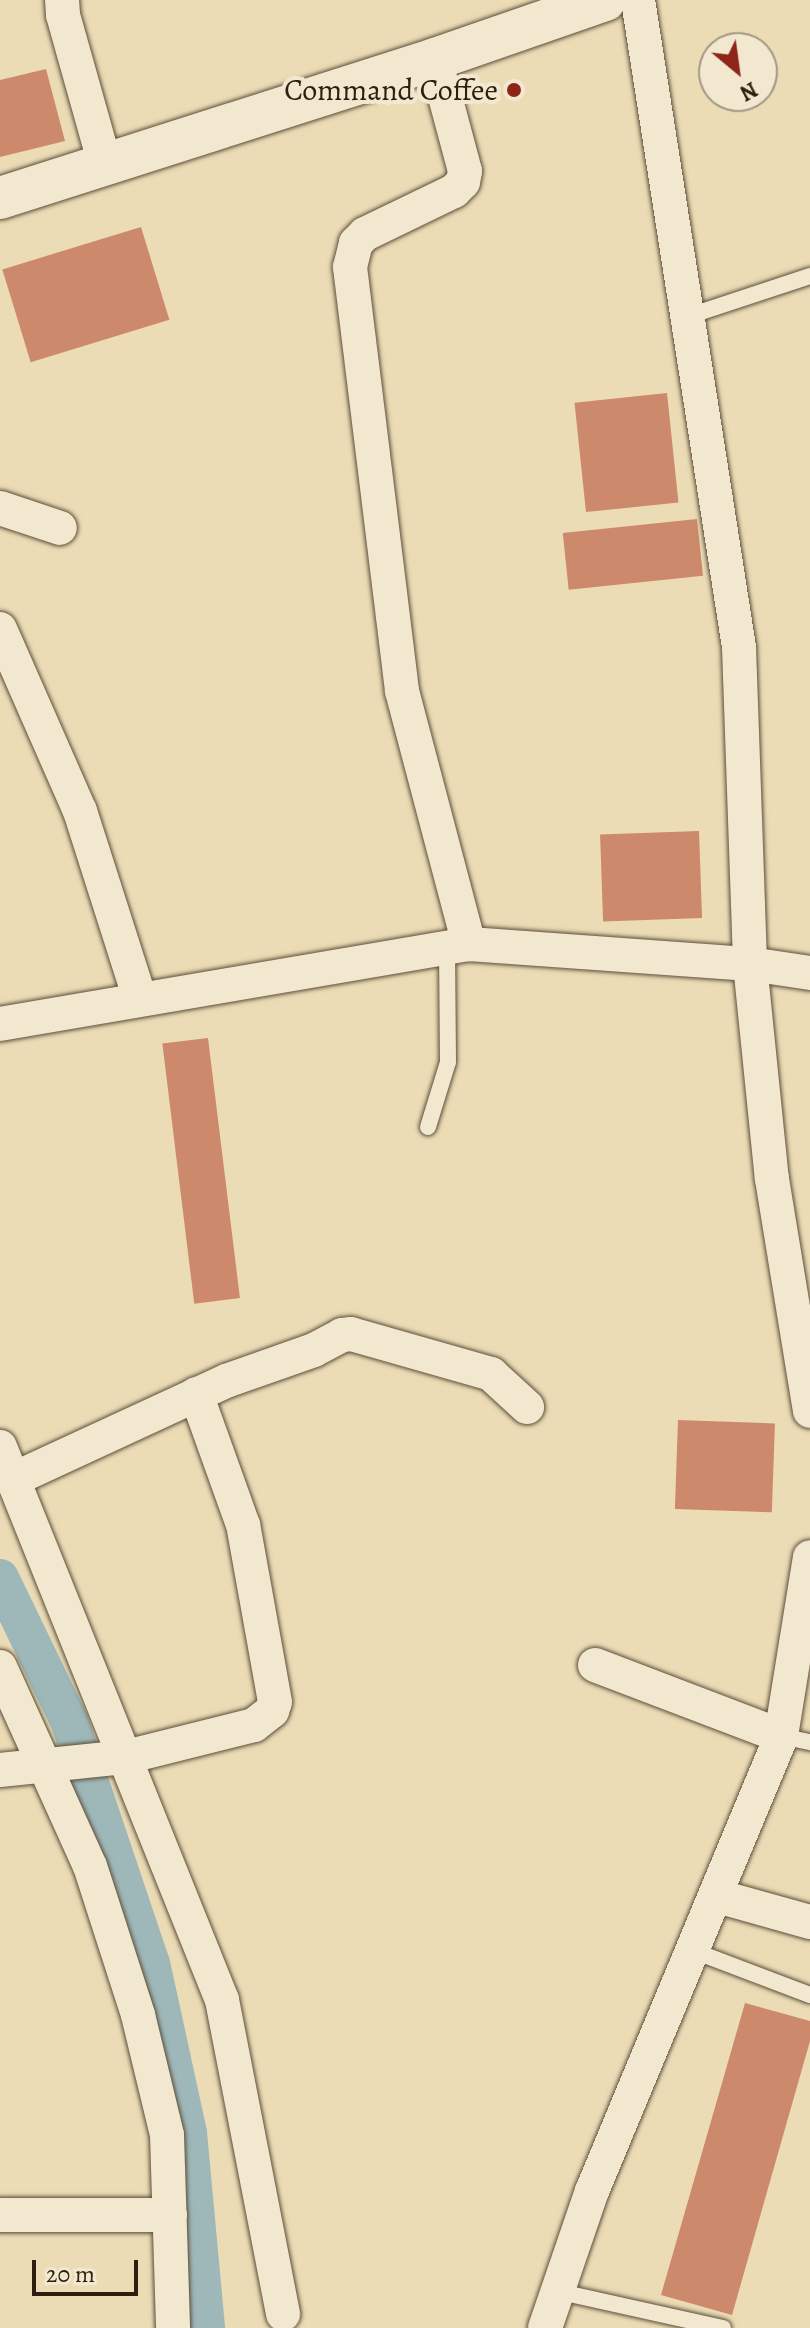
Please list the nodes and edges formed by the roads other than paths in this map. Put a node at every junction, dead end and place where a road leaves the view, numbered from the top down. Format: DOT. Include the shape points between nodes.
graph roads {
  1 [pos="62,0"];
  2 [pos="605,0"];
  3 [pos="638,0"];
  4 [pos="435,59"];
  5 [pos="105,164"];
  6 [pos="0,198"];
  7 [pos="810,276"];
  8 [pos="685,318"];
  9 [pos="0,508"];
  10 [pos="60,528"];
  11 [pos="0,629"];
  12 [pos="458,946"];
  13 [pos="750,964"];
  14 [pos="810,973"];
  15 [pos="140,999"];
  16 [pos="0,1024"];
  17 [pos="428,1127"];
  18 [pos="196,1394"];
  19 [pos="527,1407"];
  20 [pos="810,1411"];
  21 [pos="0,1447"];
  22 [pos="14,1479"];
  23 [pos="810,1557"];
  24 [pos="595,1665"];
  25 [pos="0,1667"];
  26 [pos="796,1739"];
  27 [pos="117,1758"];
  28 [pos="54,1764"];
  29 [pos="0,1770"];
  30 [pos="717,1896"];
  31 [pos="810,1922"];
  32 [pos="694,1951"];
  33 [pos="810,1995"];
  34 [pos="0,2215"];
  35 [pos="170,2215"];
  36 [pos="556,2291"];
  37 [pos="283,2314"];
  38 [pos="173,2328"];
  39 [pos="545,2328"];
  40 [pos="723,2328"];
  1 -- 5 [label="street"];
  2 -- 4 [label="street"];
  3 -- 8 [label="street"];
  4 -- 5 [label="street"];
  4 -- 12 [label="street" via="465,171 463,182 365,234 356,243 350,267 402,691"];
  5 -- 6 [label="street"];
  7 -- 8 [label="lane"];
  8 -- 13 [label="street" via="739,647"];
  9 -- 10 [label="street"];
  11 -- 15 [label="street" via="80,811"];
  12 -- 13 [label="street"];
  12 -- 15 [label="street"];
  12 -- 17 [label="lane" via="448,1062"];
  13 -- 14 [label="street"];
  13 -- 20 [label="street" via="772,1179"];
  15 -- 16 [label="street"];
  18 -- 19 [label="street" via="351,1334 491,1374"];
  18 -- 22 [label="street"];
  18 -- 27 [label="street" via="243,1525 275,1702 265,1720 254,1725"];
  21 -- 22 [label="street"];
  22 -- 27 [label="street"];
  23 -- 26 [label="street"];
  24 -- 26 [label="street"];
  25 -- 28 [label="street"];
  26 -- 30 [label="street"];
  27 -- 28 [label="street"];
  27 -- 37 [label="street" via="222,2000"];
  28 -- 29 [label="street"];
  28 -- 35 [label="street" via="138,2015 167,2135"];
  30 -- 31 [label="street"];
  30 -- 32 [label="street"];
  32 -- 33 [label="lane"];
  32 -- 36 [label="street" via="592,2191"];
  34 -- 35 [label="street"];
  35 -- 38 [label="street"];
  36 -- 39 [label="street"];
  36 -- 40 [label="lane"];
}
